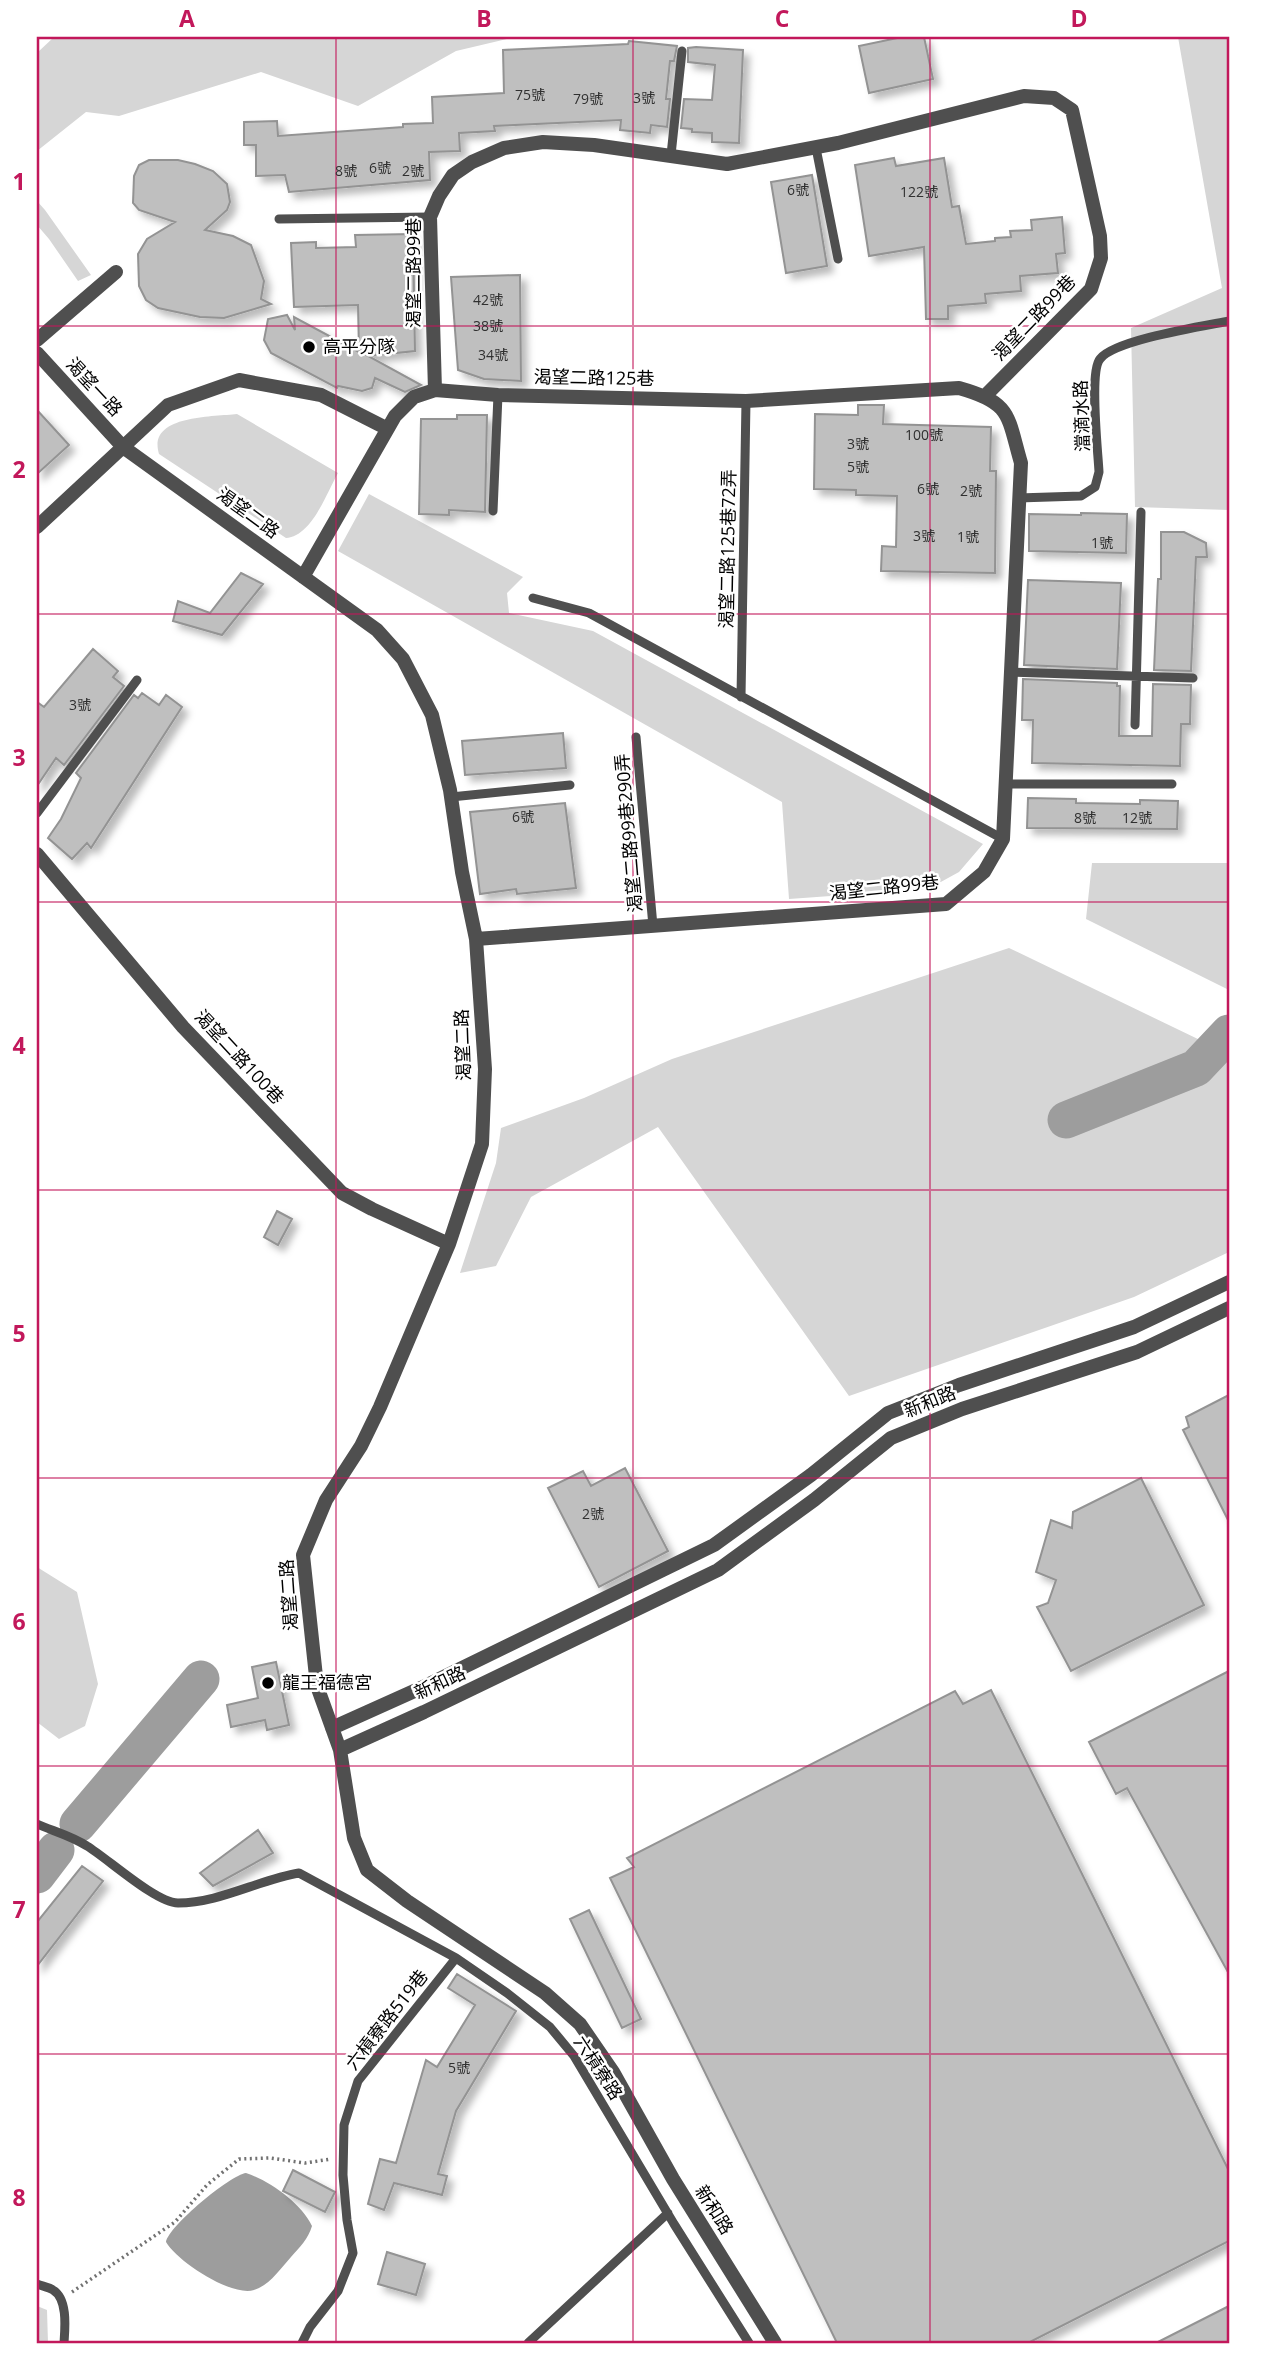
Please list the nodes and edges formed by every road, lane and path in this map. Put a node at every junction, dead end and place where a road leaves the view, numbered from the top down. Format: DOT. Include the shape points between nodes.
graph roads {
  1 [pos="682,51"];
  2 [pos="816,148"];
  3 [pos="671,155"];
  4 [pos="430,216"];
  5 [pos="279,219"];
  6 [pos="838,259"];
  7 [pos="116,272"];
  8 [pos="1229,321"];
  9 [pos="37,340"];
  10 [pos="37,353"];
  11 [pos="435,390"];
  12 [pos="498,395"];
  13 [pos="985,396"];
  14 [pos="746,401"];
  15 [pos="386,428"];
  16 [pos="123,447"];
  17 [pos="1018,498"];
  18 [pos="493,511"];
  19 [pos="1140,512"];
  20 [pos="37,527"];
  21 [pos="303,577"];
  22 [pos="533,598"];
  23 [pos="1010,672"];
  24 [pos="1136,676"];
  25 [pos="1193,678"];
  26 [pos="137,680"];
  27 [pos="741,697"];
  28 [pos="1135,725"];
  29 [pos="636,737"];
  30 [pos="1006,784"];
  31 [pos="1172,784"];
  32 [pos="570,785"];
  33 [pos="451,797"];
  34 [pos="37,813"];
  35 [pos="1003,839"];
  36 [pos="37,853"];
  37 [pos="653,926"];
  38 [pos="476,939"];
  39 [pos="449,1244"];
  40 [pos="1229,1282"];
  41 [pos="1229,1308"];
  42 [pos="332,1728"];
  43 [pos="340,1750"];
  44 [pos="37,1824"];
  45 [pos="457,1958"];
  46 [pos="344,2157"];
  47 [pos="668,2213"];
  48 [pos="37,2284"];
  49 [pos="61,2299"];
  50 [pos="64,2343"];
  51 [pos="302,2343"];
  52 [pos="528,2343"];
  53 [pos="749,2343"];
  54 [pos="775,2343"];
  1 -- 3 [label="lane"];
  2 -- 3 [label="street, 渴望二路99巷" via="727,164"];
  2 -- 6 [label="lane"];
  2 -- 13 [label="street, 渴望二路99巷" via="1024,96 1055,98 1072,110 1101,258 1091,289"];
  3 -- 4 [label="street, 渴望二路99巷" via="543,142 504,148 453,175"];
  4 -- 5 [label="lane"];
  4 -- 11 [label="street, 渴望二路99巷"];
  7 -- 9 [label="street"];
  8 -- 17 [label="lane, 澢滴水路" via="1168,333 1109,351 1098,360 1094,379 1099,472 1095,487 1081,496"];
  10 -- 16 [label="street, 渴望一路"];
  11 -- 12 [label="street, 渴望二路125巷"];
  11 -- 15 [label="street" via="414,397"];
  12 -- 14 [label="street, 渴望二路125巷"];
  12 -- 18 [label="lane"];
  13 -- 14 [label="street, 渴望二路125巷" via="959,388"];
  13 -- 17 [label="street, 渴望二路99巷" via="1006,412 1021,463"];
  14 -- 27 [label="lane, 渴望二路125巷72弄"];
  15 -- 16 [label="street" via="321,395 239,380 168,405"];
  15 -- 21 [label="street"];
  16 -- 20 [label="street"];
  16 -- 21 [label="street, 渴望二路"];
  17 -- 23 [label="street, 渴望二路99巷"];
  19 -- 24 [label="lane"];
  21 -- 33 [label="street, 渴望二路" via="377,630 403,659 432,715"];
  22 -- 27 [label="lane" via="589,613"];
  23 -- 24 [label="lane"];
  23 -- 30 [label="street, 渴望二路99巷"];
  24 -- 25 [label="lane"];
  24 -- 28 [label="lane"];
  26 -- 34 [label="lane"];
  27 -- 35 [label="lane"];
  29 -- 37 [label="lane, 渴望二路99巷290弄"];
  30 -- 31 [label="lane"];
  30 -- 35 [label="street, 渴望二路99巷"];
  32 -- 33 [label="lane"];
  33 -- 38 [label="street, 渴望二路"];
  35 -- 37 [label="street, 渴望二路99巷" via="984,872 946,904"];
  36 -- 39 [label="street, 渴望二路100巷" via="183,1027 342,1193"];
  37 -- 38 [label="street, 渴望二路99巷"];
  38 -- 39 [label="street, 渴望二路" via="485,1069 482,1144"];
  39 -- 42 [label="street, 渴望二路" via="380,1407 326,1500 303,1555 317,1686"];
  40 -- 42 [label="street, 新和路" via="1134,1327 888,1413 714,1545"];
  41 -- 43 [label="street, 新和路" via="1137,1352 962,1409 891,1438 718,1570"];
  42 -- 43 [label="street, 渴望二路"];
  43 -- 54 [label="street, 新和路" via="355,1838 367,1870 545,1993 580,2024 614,2072 673,2179"];
  44 -- 45 [label="lane, 六槓寮路" via="85,1845 131,1880 174,1904 200,1902 299,1873"];
  45 -- 46 [label="lane, 六槓寮路519巷" via="358,2081 344,2125"];
  45 -- 47 [label="lane, 六槓寮路" via="550,2027 574,2056"];
  46 -- 49 [label="path" via="305,2163 239,2159 207,2185 175,2222"];
  46 -- 51 [label="lane, 六槓寮路519巷" via="353,2253 338,2291"];
  47 -- 52 [label="lane"];
  47 -- 53 [label="lane, 六槓寮路"];
  48 -- 49 [label="lane"];
  49 -- 50 [label="lane"];
}
